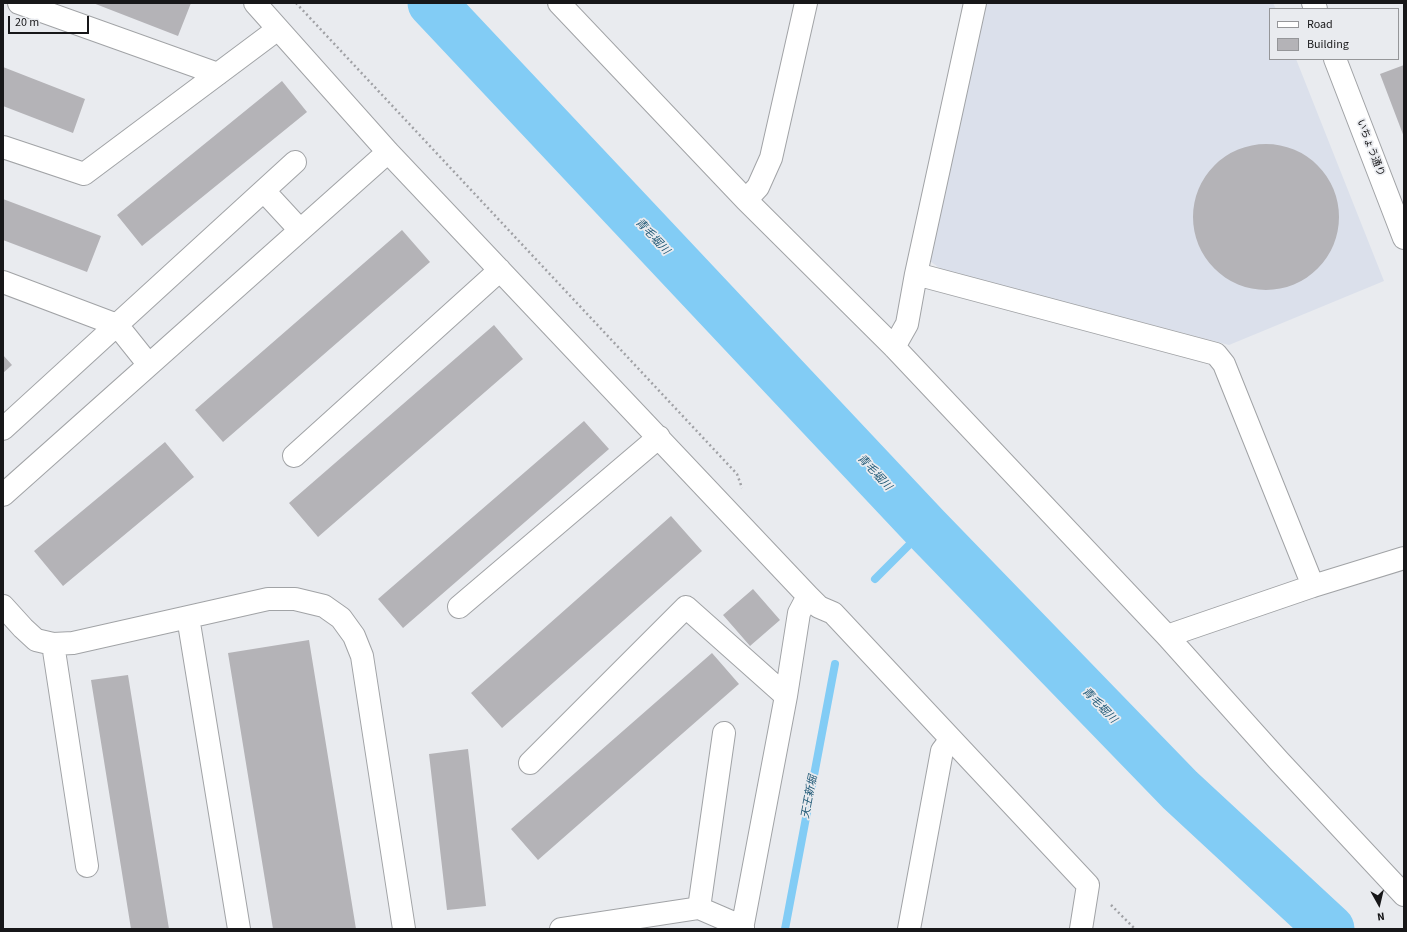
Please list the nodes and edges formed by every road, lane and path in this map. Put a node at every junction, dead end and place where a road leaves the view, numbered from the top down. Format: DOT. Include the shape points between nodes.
graph roads {
  1 [pos="19,3"];
  2 [pos="255,3"];
  3 [pos="296,3"];
  4 [pos="559,3"];
  5 [pos="806,3"];
  6 [pos="975,3"];
  7 [pos="278,29"];
  8 [pos="1335,60"];
  9 [pos="218,74"];
  10 [pos="3,147"];
  11 [pos="388,152"];
  12 [pos="295,162"];
  13 [pos="264,191"];
  14 [pos="746,200"];
  15 [pos="300,230"];
  16 [pos="1404,238"];
  17 [pos="500,270"];
  18 [pos="916,274"];
  19 [pos="3,282"];
  20 [pos="117,325"];
  21 [pos="894,347"];
  22 [pos="149,365"];
  23 [pos="3,429"];
  24 [pos="659,437"];
  25 [pos="294,456"];
  26 [pos="742,489"];
  27 [pos="3,495"];
  28 [pos="1404,558"];
  29 [pos="1313,586"];
  30 [pos="808,596"];
  31 [pos="3,606"];
  32 [pos="459,607"];
  33 [pos="188,617"];
  34 [pos="1167,636"];
  35 [pos="53,644"];
  36 [pos="786,696"];
  37 [pos="724,732"];
  38 [pos="951,739"];
  39 [pos="530,763"];
  40 [pos="87,866"];
  41 [pos="1404,895"];
  42 [pos="699,908"];
  43 [pos="742,928"];
  44 [pos="239,929"];
  45 [pos="404,929"];
  46 [pos="560,929"];
  47 [pos="909,929"];
  48 [pos="1081,929"];
  1 -- 9 [label="street"];
  2 -- 7 [label="street"];
  3 -- 26 [label="path" via="738,474"];
  4 -- 14 [label="street"];
  5 -- 14 [label="street" via="771,158 758,186"];
  6 -- 18 [label="street"];
  7 -- 9 [label="street"];
  7 -- 11 [label="street"];
  8 -- 16 [label="street, いちょう通り"];
  9 -- 10 [label="street" via="84,174"];
  11 -- 15 [label="street"];
  11 -- 17 [label="street"];
  12 -- 13 [label="street"];
  13 -- 15 [label="street"];
  13 -- 20 [label="street"];
  14 -- 21 [label="street"];
  15 -- 22 [label="street"];
  17 -- 24 [label="street"];
  17 -- 25 [label="street"];
  18 -- 21 [label="street" via="907,324"];
  18 -- 29 [label="street" via="1216,354 1224,364"];
  19 -- 20 [label="street"];
  20 -- 22 [label="street"];
  20 -- 23 [label="street"];
  21 -- 34 [label="street"];
  22 -- 27 [label="street"];
  24 -- 30 [label="street"];
  24 -- 32 [label="street"];
  28 -- 29 [label="street"];
  29 -- 34 [label="street"];
  30 -- 36 [label="street" via="799,613"];
  30 -- 38 [label="street" via="819,607 833,613"];
  31 -- 35 [label="street" via="36,640"];
  33 -- 35 [label="street" via="73,643"];
  33 -- 44 [label="street"];
  33 -- 45 [label="street" via="268,599 295,599 324,606 340,618 354,636 362,656"];
  34 -- 41 [label="street"];
  35 -- 40 [label="street"];
  36 -- 39 [label="street" via="686,607"];
  36 -- 43 [label="street"];
  37 -- 42 [label="street"];
  38 -- 47 [label="street" via="942,751"];
  38 -- 48 [label="street" via="1088,885"];
  42 -- 43 [label="street"];
  42 -- 46 [label="street"];
}
